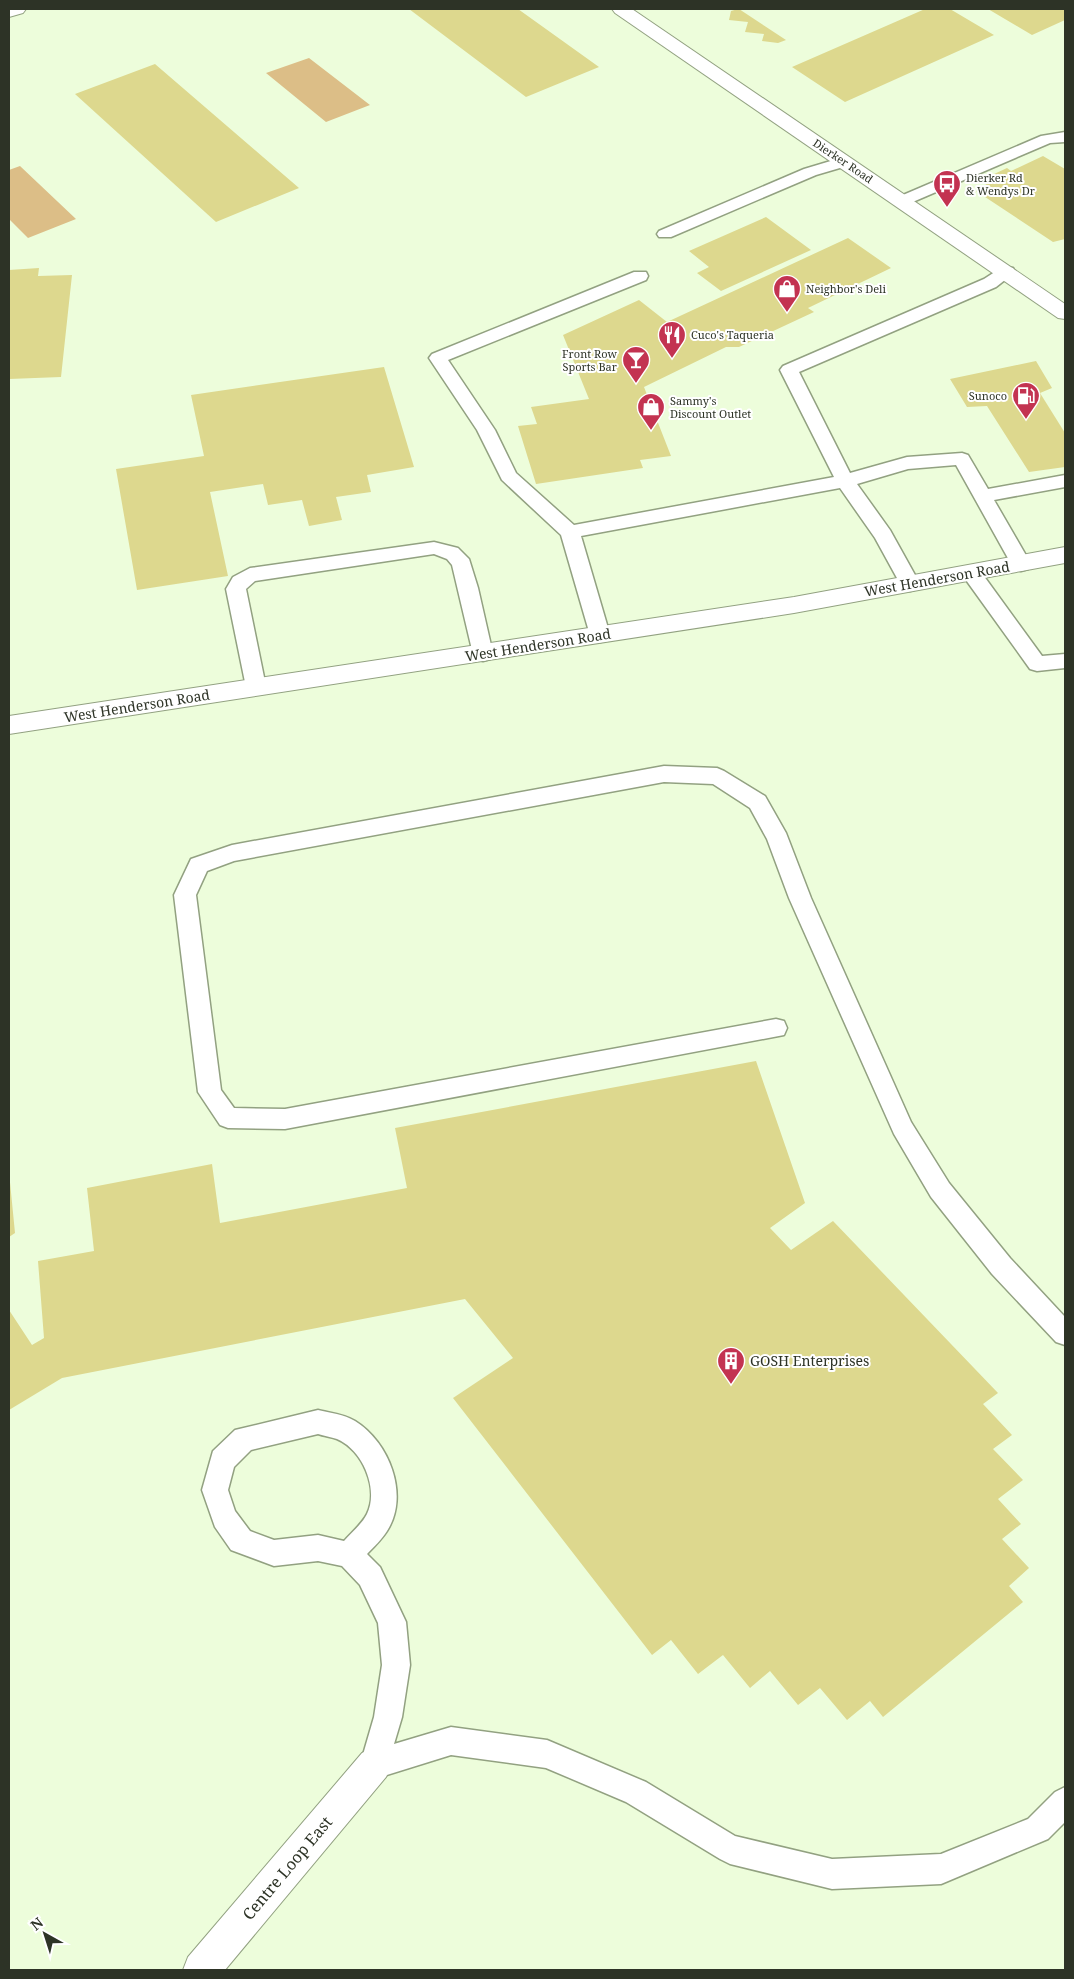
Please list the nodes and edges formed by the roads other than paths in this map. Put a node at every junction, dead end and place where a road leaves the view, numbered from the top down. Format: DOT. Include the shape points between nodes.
graph roads {
  1 [pos="17,9"];
  2 [pos="621,9"];
  3 [pos="9,12"];
  4 [pos="1065,137"];
  5 [pos="844,162"];
  6 [pos="902,201"];
  7 [pos="665,234"];
  8 [pos="1007,272"];
  9 [pos="640,276"];
  10 [pos="1064,311"];
  11 [pos="845,481"];
  12 [pos="1065,481"];
  13 [pos="983,496"];
  14 [pos="570,532"];
  15 [pos="1065,556"];
  16 [pos="1021,564"];
  17 [pos="971,573"];
  18 [pos="910,584"];
  19 [pos="600,635"];
  20 [pos="483,654"];
  21 [pos="1065,660"];
  22 [pos="256,687"];
  23 [pos="9,725"];
  24 [pos="776,1028"];
  25 [pos="1065,1334"];
  26 [pos="349,1555"];
  27 [pos="374,1765"];
  28 [pos="1065,1802"];
  29 [pos="201,1970"];
  1 -- 3 [label="main road"];
  2 -- 5 [label="main road, Dierker Road"];
  4 -- 6 [label="lane" via="1047,139"];
  5 -- 6 [label="main road, Dierker Road"];
  5 -- 7 [label="lane" via="810,172"];
  6 -- 8 [label="main road, Dierker Road"];
  8 -- 10 [label="main road, Dierker Road"];
  8 -- 11 [label="lane" via="985,285 789,370"];
  9 -- 14 [label="lane" via="438,358 468,399 508,476"];
  11 -- 13 [label="lane" via="907,463 962,459"];
  11 -- 14 [label="lane"];
  11 -- 18 [label="lane" via="883,535"];
  12 -- 13 [label="lane"];
  13 -- 16 [label="lane"];
  14 -- 19 [label="lane"];
  15 -- 16 [label="main road, West Henderson Road"];
  16 -- 17 [label="main road, West Henderson Road"];
  17 -- 18 [label="main road, West Henderson Road"];
  17 -- 21 [label="lane" via="1037,664"];
  18 -- 19 [label="main road, West Henderson Road"];
  19 -- 20 [label="main road, West Henderson Road"];
  20 -- 22 [label="main road, West Henderson Road"];
  20 -- 22 [label="lane" via="460,559 434,548 250,576 240,582 236,589"];
  22 -- 23 [label="main road, West Henderson Road"];
  24 -- 25 [label="lane" via="285,1119 228,1118 210,1092 185,895 199,866 232,853 664,774 717,776 758,802 778,839 902,1127 940,1190 1001,1266"];
  26 -- 26 [label="lane" via="318,1548 274,1553 241,1541 224,1518 215,1490 222,1460 244,1439 318,1422 345,1429 365,1445 374,1459 385,1496 378,1522"];
  26 -- 27 [label="lane" via="370,1576 392,1622 396,1665 388,1717"];
  27 -- 28 [label="lane" via="451,1741 547,1754 636,1792 730,1849 832,1874 941,1869 1038,1828"];
  27 -- 29 [label="main road, Centre Loop East"];
}
